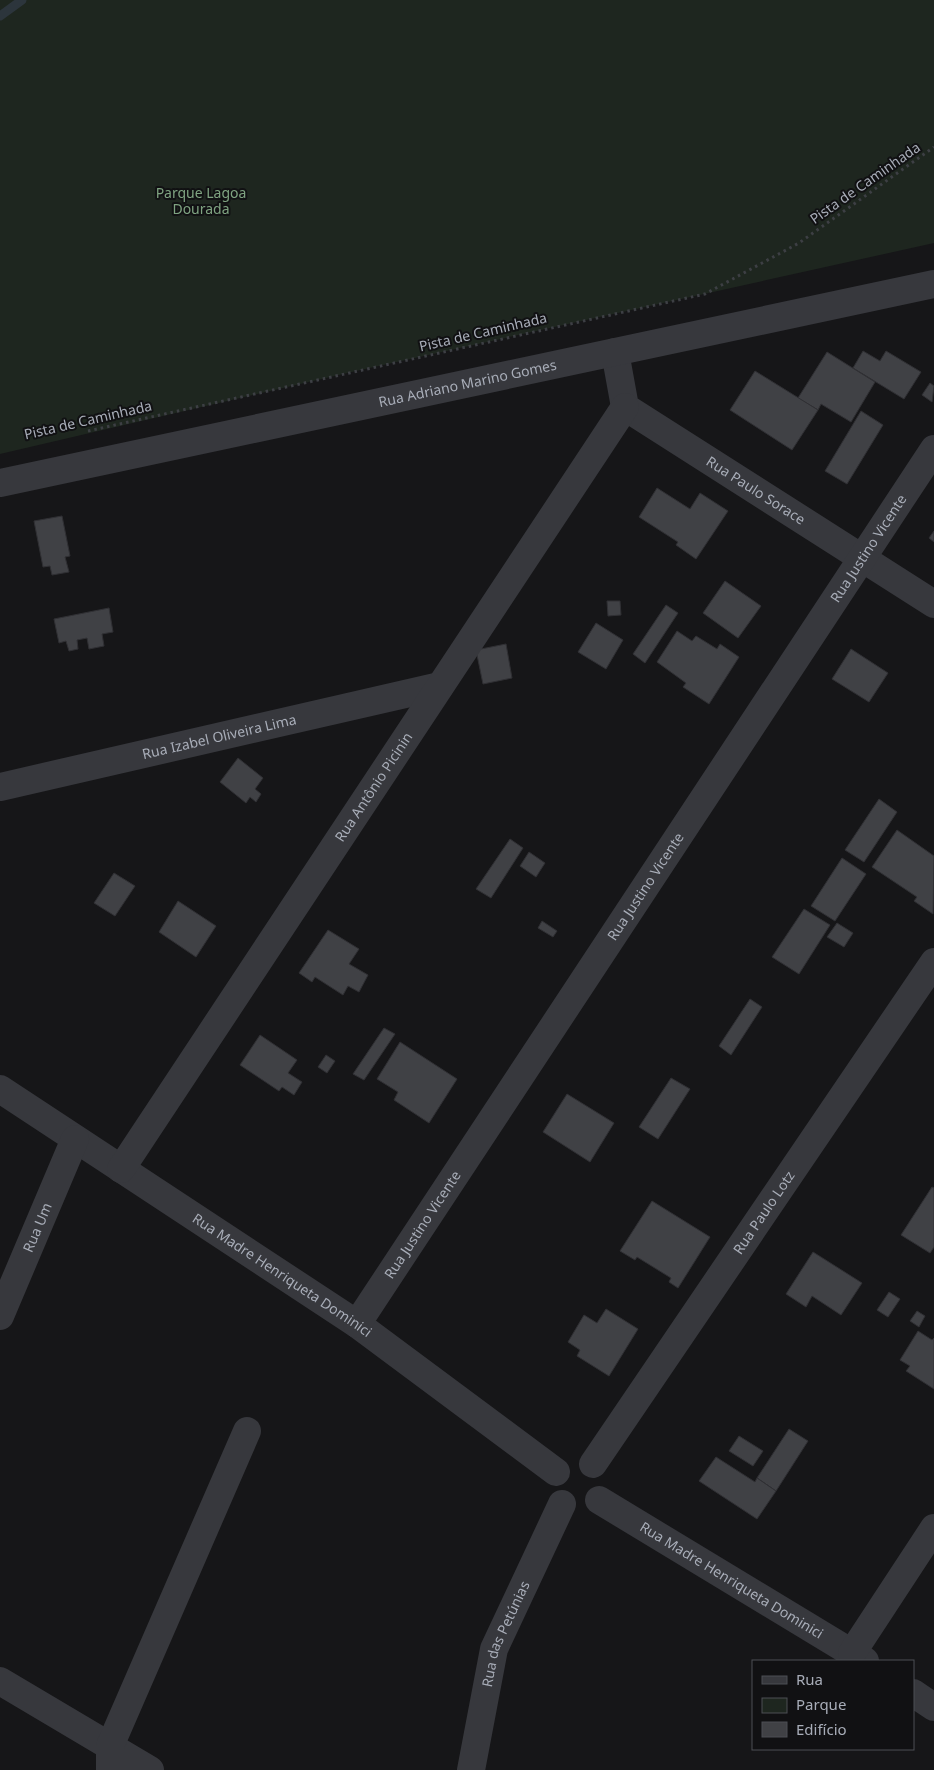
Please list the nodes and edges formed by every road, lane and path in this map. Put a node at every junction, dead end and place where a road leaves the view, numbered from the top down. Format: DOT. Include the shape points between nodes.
graph roads {
  1 [pos="934,147"];
  2 [pos="934,284"];
  3 [pos="615,352"];
  4 [pos="625,407"];
  5 [pos="87,431"];
  6 [pos="934,449"];
  7 [pos="0,483"];
  8 [pos="863,559"];
  9 [pos="934,604"];
  10 [pos="440,686"];
  11 [pos="0,787"];
  12 [pos="934,962"];
  13 [pos="0,1089"];
  14 [pos="75,1139"];
  15 [pos="121,1169"];
  16 [pos="0,1316"];
  17 [pos="356,1324"];
  18 [pos="247,1431"];
  19 [pos="593,1464"];
  20 [pos="556,1472"];
  21 [pos="599,1500"];
  22 [pos="562,1504"];
  23 [pos="934,1528"];
  24 [pos="859,1657"];
  25 [pos="0,1681"];
  26 [pos="914,1694"];
  27 [pos="934,1707"];
  28 [pos="110,1758"];
  29 [pos="150,1770"];
  30 [pos="471,1770"];
  1 -- 5 [label="path, Pista de Caminhada" via="799,243 705,294"];
  2 -- 3 [label="street, Rua Adriano Marino Gomes"];
  3 -- 4 [label="street"];
  3 -- 7 [label="street, Rua Adriano Marino Gomes"];
  4 -- 8 [label="street, Rua Paulo Sorace"];
  4 -- 10 [label="street, Rua Antônio Picinin"];
  6 -- 8 [label="street, Rua Justino Vicente"];
  8 -- 9 [label="street, Rua Paulo Sorace"];
  8 -- 17 [label="street, Rua Justino Vicente"];
  10 -- 11 [label="street, Rua Izabel Oliveira Lima"];
  10 -- 15 [label="street, Rua Antônio Picinin"];
  12 -- 19 [label="street, Rua Paulo Lotz"];
  13 -- 14 [label="street, Rua Madre Henriqueta Dominici"];
  14 -- 15 [label="street, Rua Madre Henriqueta Dominici"];
  14 -- 16 [label="street, Rua Um"];
  15 -- 17 [label="street, Rua Madre Henriqueta Dominici"];
  17 -- 20 [label="street, Rua Madre Henriqueta Dominici"];
  18 -- 28 [label="street"];
  19 -- 20 [label="street" via="577,1459 569,1461"];
  19 -- 21 [label="street" via="603,1477"];
  20 -- 22 [label="street" via="553,1489"];
  21 -- 22 [label="street" via="586,1509 570,1509"];
  21 -- 24 [label="street, Rua Madre Henriqueta Dominici"];
  22 -- 30 [label="street, Rua das Petúnias" via="494,1649"];
  23 -- 24 [label="street"];
  25 -- 28 [label="street"];
  26 -- 27 [label="street"];
  28 -- 29 [label="street"];
}
